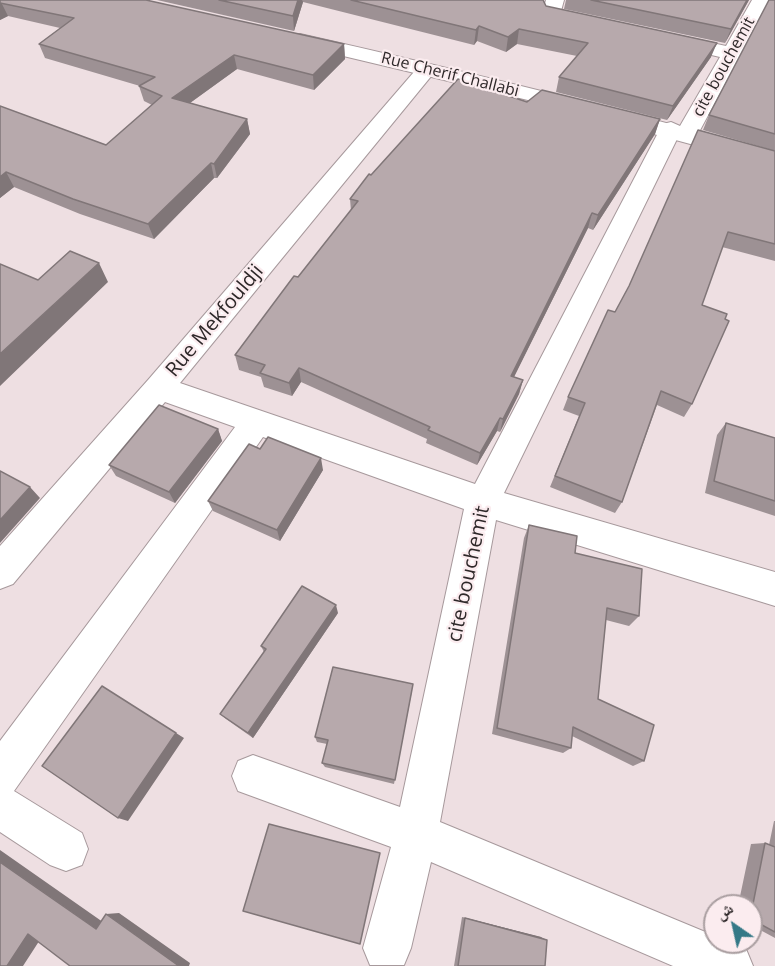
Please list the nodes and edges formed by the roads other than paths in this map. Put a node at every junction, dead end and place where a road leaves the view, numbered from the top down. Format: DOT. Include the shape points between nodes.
graph roads {
  1 [pos="555,0"];
  2 [pos="761,0"];
  3 [pos="607,26"];
  4 [pos="276,35"];
  5 [pos="652,36"];
  6 [pos="731,53"];
  7 [pos="427,69"];
  8 [pos="679,131"];
  9 [pos="775,160"];
  10 [pos="159,388"];
  11 [pos="257,422"];
  12 [pos="483,501"];
  13 [pos="0,572"];
  14 [pos="775,589"];
  15 [pos="0,776"];
  16 [pos="253,776"];
  17 [pos="0,807"];
  18 [pos="416,834"];
  19 [pos="66,849"];
  20 [pos="387,948"];
  21 [pos="729,966"];
  1 -- 3 [label="street" via="551,14"];
  2 -- 6 [label="street, cite bouchemit"];
  4 -- 7 [label="street, Rue Cherif Challabi"];
  5 -- 6 [label="street"];
  6 -- 8 [label="street, cite bouchemit"];
  7 -- 8 [label="street, Rue Cherif Challabi"];
  7 -- 10 [label="street, Rue Mekfouldji"];
  8 -- 9 [label="street, Rue Cherif Challabi"];
  8 -- 12 [label="street, cite bouchemit"];
  10 -- 11 [label="street"];
  10 -- 13 [label="street, Rue Mekfouldji"];
  11 -- 12 [label="street"];
  11 -- 15 [label="street"];
  12 -- 14 [label="street"];
  12 -- 18 [label="street, cite bouchemit"];
  16 -- 18 [label="street"];
  17 -- 19 [label="street"];
  18 -- 20 [label="street, cite bouchemit"];
  18 -- 21 [label="street"];
}
